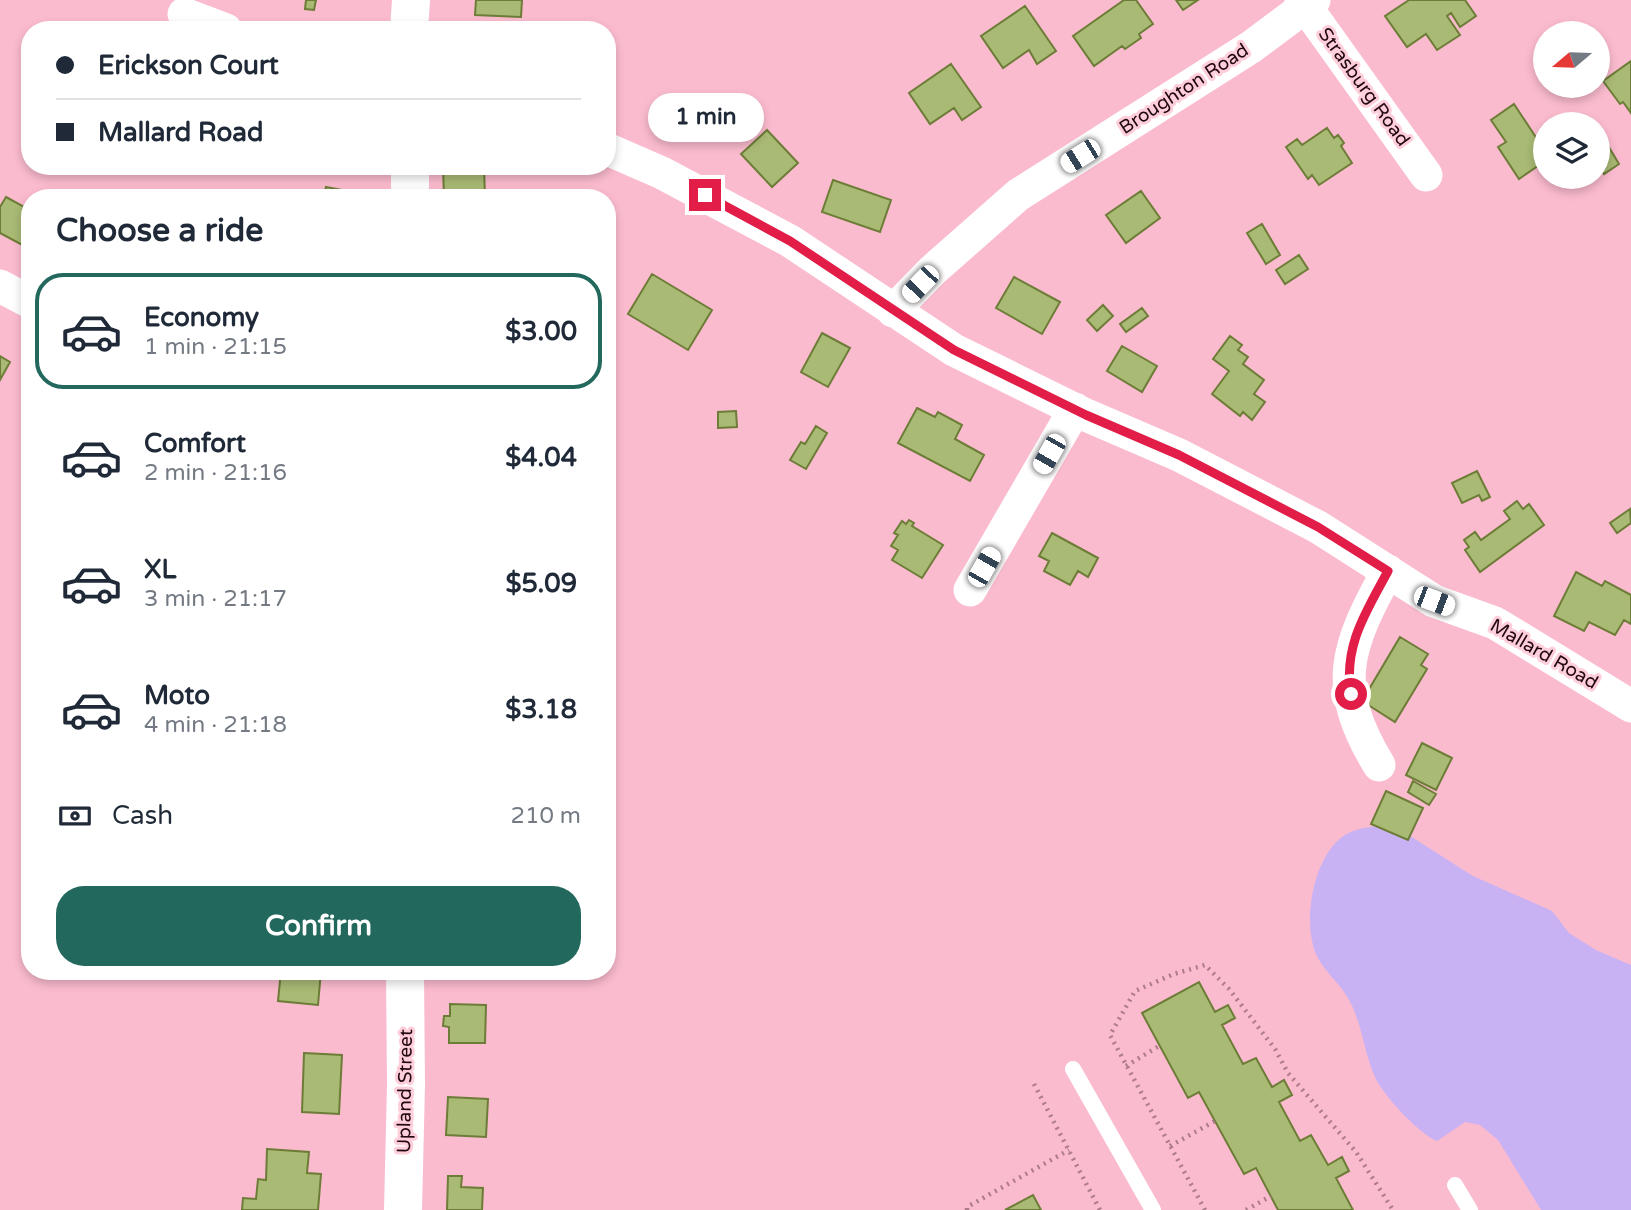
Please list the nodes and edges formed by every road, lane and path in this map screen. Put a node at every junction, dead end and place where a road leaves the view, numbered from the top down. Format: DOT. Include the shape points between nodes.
graph roads {
  1 [pos="411,0"];
  2 [pos="1307,2"];
  3 [pos="184,14"];
  4 [pos="202,21"];
  5 [pos="410,21"];
  6 [pos="616,153"];
  7 [pos="1426,175"];
  8 [pos="0,286"];
  9 [pos="21,297"];
  10 [pos="893,311"];
  11 [pos="1075,409"];
  12 [pos="1388,571"];
  13 [pos="970,590"];
  14 [pos="1631,706"];
  15 [pos="1379,765"];
  16 [pos="405,980"];
  17 [pos="1159,1046"];
  18 [pos="1126,1066"];
  19 [pos="1073,1069"];
  20 [pos="1034,1084"];
  21 [pos="1215,1121"];
  22 [pos="1170,1146"];
  23 [pos="1069,1150"];
  24 [pos="1455,1185"];
  25 [pos="1271,1196"];
  26 [pos="403,1210"];
  27 [pos="967,1210"];
  28 [pos="1100,1210"];
  29 [pos="1153,1210"];
  30 [pos="1205,1210"];
  31 [pos="1246,1210"];
  32 [pos="1393,1210"];
  33 [pos="1470,1210"];
  1 -- 5 [label="street"];
  2 -- 7 [label="street, Strasburg Road"];
  2 -- 10 [label="street, Broughton Road" via="1251,47 1018,195"];
  3 -- 4 [label="street"];
  6 -- 10 [label="street, Mallard Road" via="790,241"];
  8 -- 9 [label="street"];
  10 -- 11 [label="street, Mallard Road" via="954,350"];
  11 -- 12 [label="street, Mallard Road" via="1179,455 1318,527"];
  11 -- 13 [label="street"];
  12 -- 14 [label="street, Mallard Road" via="1434,601 1494,623"];
  12 -- 15 [label="street" via="1360,626 1348,667 1361,732"];
  16 -- 26 [label="street, Upland Street"];
  17 -- 18 [label="path"];
  18 -- 22 [label="path"];
  18 -- 32 [label="path" via="1110,1035 1135,991 1205,965 1229,989 1288,1073 1356,1152"];
  19 -- 29 [label="lane"];
  20 -- 23 [label="path"];
  21 -- 22 [label="path"];
  22 -- 30 [label="path"];
  23 -- 27 [label="path"];
  23 -- 28 [label="path"];
  24 -- 33 [label="lane"];
  25 -- 31 [label="path"];
}
